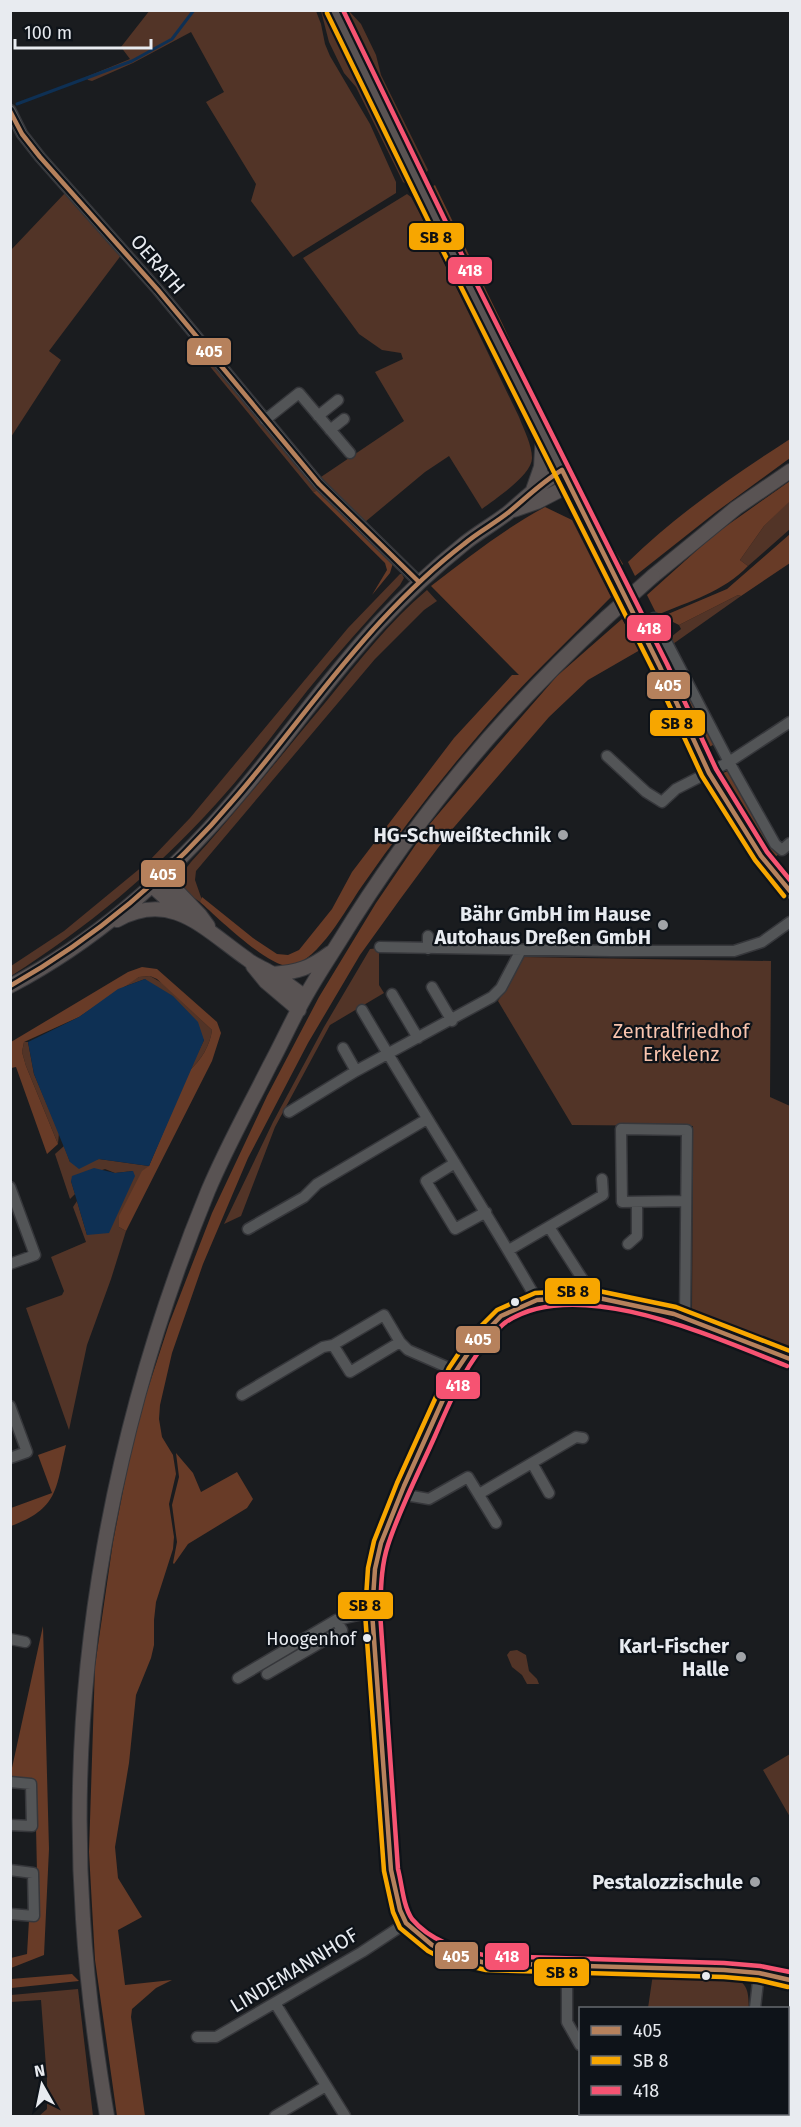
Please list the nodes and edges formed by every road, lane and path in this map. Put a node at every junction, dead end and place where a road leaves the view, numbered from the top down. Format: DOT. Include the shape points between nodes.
graph roads {
  1 [pos="334,10"];
  2 [pos="10,110"];
  3 [pos="10,131"];
  4 [pos="22,134"];
  5 [pos="338,400"];
  6 [pos="318,416"];
  7 [pos="344,419"];
  8 [pos="265,420"];
  9 [pos="330,430"];
  10 [pos="543,431"];
  11 [pos="350,453"];
  12 [pos="562,470"];
  13 [pos="790,471"];
  14 [pos="570,485"];
  15 [pos="533,490"];
  16 [pos="509,512"];
  17 [pos="418,582"];
  18 [pos="654,618"];
  19 [pos="790,722"];
  20 [pos="607,756"];
  21 [pos="729,762"];
  22 [pos="709,773"];
  23 [pos="788,845"];
  24 [pos="161,874"];
  25 [pos="150,884"];
  26 [pos="790,891"];
  27 [pos="189,919"];
  28 [pos="790,922"];
  29 [pos="211,931"];
  30 [pos="96,932"];
  31 [pos="428,936"];
  32 [pos="380,947"];
  33 [pos="428,949"];
  34 [pos="334,950"];
  35 [pos="521,950"];
  36 [pos="249,961"];
  37 [pos="273,974"];
  38 [pos="10,986"];
  39 [pos="432,987"];
  40 [pos="392,994"];
  41 [pos="302,1003"];
  42 [pos="362,1010"];
  43 [pos="452,1021"];
  44 [pos="418,1038"];
  45 [pos="343,1048"];
  46 [pos="388,1055"];
  47 [pos="356,1071"];
  48 [pos="289,1112"];
  49 [pos="427,1119"];
  50 [pos="455,1163"];
  51 [pos="602,1179"];
  52 [pos="10,1187"];
  53 [pos="685,1201"];
  54 [pos="637,1202"];
  55 [pos="486,1212"];
  56 [pos="15,1214"];
  57 [pos="549,1227"];
  58 [pos="248,1229"];
  59 [pos="628,1244"];
  60 [pos="509,1250"];
  61 [pos="10,1264"];
  62 [pos="594,1297"];
  63 [pos="537,1299"];
  64 [pos="685,1318"];
  65 [pos="400,1342"];
  66 [pos="333,1345"];
  67 [pos="790,1359"];
  68 [pos="456,1371"];
  69 [pos="242,1395"];
  70 [pos="10,1406"];
  71 [pos="583,1438"];
  72 [pos="10,1458"];
  73 [pos="532,1463"];
  74 [pos="549,1493"];
  75 [pos="400,1494"];
  76 [pos="479,1494"];
  77 [pos="496,1524"];
  78 [pos="372,1612"];
  79 [pos="336,1620"];
  80 [pos="10,1639"];
  81 [pos="25,1642"];
  82 [pos="267,1674"];
  83 [pos="238,1678"];
  84 [pos="10,1782"];
  85 [pos="10,1825"];
  86 [pos="10,1870"];
  87 [pos="10,1914"];
  88 [pos="406,1923"];
  89 [pos="567,1965"];
  90 [pos="759,1973"];
  91 [pos="790,1980"];
  92 [pos="275,2003"];
  93 [pos="755,2007"];
  94 [pos="197,2037"];
  95 [pos="579,2043"];
  96 [pos="326,2085"];
  97 [pos="107,2116"];
  98 [pos="275,2116"];
  99 [pos="345,2116"];
  1 -- 10 [label="main road"];
  2 -- 4 [label="street, OERATH"];
  3 -- 4 [label="street"];
  4 -- 8 [label="street, OERATH"];
  5 -- 6 [label="street"];
  6 -- 8 [label="street" via="299,393"];
  6 -- 9 [label="street"];
  7 -- 9 [label="street"];
  8 -- 17 [label="street, OERATH" via="319,484"];
  9 -- 11 [label="street"];
  10 -- 12 [label="main road"];
  10 -- 15 [label="main road" via="541,467"];
  12 -- 14 [label="main road"];
  12 -- 15 [label="main road"];
  13 -- 34 [label="main road, bridge" via="736,508 653,576 536,686 416,826"];
  14 -- 16 [label="main road"];
  14 -- 22 [label="main road"];
  15 -- 16 [label="main road"];
  16 -- 17 [label="main road"];
  17 -- 24 [label="main road" via="351,656 235,800"];
  18 -- 21 [label="street"];
  19 -- 21 [label="street"];
  20 -- 22 [label="street" via="662,802 676,789"];
  21 -- 22 [label="street"];
  21 -- 23 [label="street" via="775,844 782,850"];
  22 -- 26 [label="main road" via="761,856"];
  24 -- 25 [label="main road"];
  24 -- 29 [label="main road"];
  25 -- 27 [label="main road"];
  25 -- 30 [label="main road"];
  27 -- 29 [label="main road"];
  27 -- 30 [label="main road" via="152,908 126,915"];
  28 -- 35 [label="street" via="762,942 734,951"];
  29 -- 36 [label="main road"];
  30 -- 38 [label="main road"];
  31 -- 33 [label="street"];
  32 -- 33 [label="street"];
  33 -- 35 [label="street"];
  34 -- 37 [label="main road" via="304,969"];
  34 -- 41 [label="main road"];
  35 -- 43 [label="street" via="501,988"];
  36 -- 37 [label="main road"];
  36 -- 41 [label="main road" via="266,982"];
  37 -- 41 [label="main road"];
  39 -- 43 [label="street"];
  40 -- 44 [label="street"];
  41 -- 97 [label="main road" via="204,1202 159,1323 113,1498 88,1663 80,1799 83,1919 92,2018"];
  42 -- 46 [label="street"];
  43 -- 44 [label="street"];
  44 -- 46 [label="street"];
  45 -- 47 [label="street"];
  46 -- 47 [label="street"];
  46 -- 49 [label="street"];
  47 -- 48 [label="street"];
  49 -- 50 [label="street"];
  49 -- 58 [label="street"];
  50 -- 55 [label="street"];
  50 -- 55 [label="street" via="426,1181 455,1229"];
  51 -- 57 [label="street" via="603,1195"];
  52 -- 56 [label="street"];
  53 -- 54 [label="street"];
  53 -- 54 [label="street" via="687,1130 621,1130 622,1202"];
  53 -- 64 [label="street"];
  54 -- 59 [label="street" via="637,1236"];
  55 -- 60 [label="street"];
  56 -- 61 [label="street" via="35,1255"];
  57 -- 60 [label="street"];
  57 -- 62 [label="street"];
  60 -- 63 [label="street"];
  62 -- 63 [label="street"];
  62 -- 64 [label="street"];
  63 -- 68 [label="street" via="501,1317 476,1342"];
  64 -- 67 [label="street"];
  65 -- 66 [label="street" via="384,1316"];
  65 -- 66 [label="street" via="350,1372"];
  65 -- 68 [label="street" via="416,1355"];
  66 -- 69 [label="street" via="322,1347"];
  68 -- 75 [label="street"];
  70 -- 72 [label="street" via="27,1452"];
  71 -- 73 [label="street" via="576,1437"];
  73 -- 74 [label="street"];
  73 -- 76 [label="street"];
  75 -- 76 [label="street" via="429,1499 468,1477"];
  75 -- 78 [label="street" via="376,1561"];
  76 -- 77 [label="street"];
  78 -- 79 [label="street"];
  78 -- 88 [label="street" via="391,1870"];
  79 -- 82 [label="street" via="342,1630"];
  79 -- 83 [label="street"];
  80 -- 81 [label="street"];
  84 -- 85 [label="street" via="31,1784 32,1826"];
  86 -- 87 [label="street" via="33,1873 34,1916"];
  88 -- 89 [label="street" via="432,1946 469,1960"];
  88 -- 92 [label="street, LINDEMANNHOF"];
  89 -- 90 [label="street"];
  89 -- 95 [label="street" via="567,2022"];
  90 -- 91 [label="street"];
  90 -- 93 [label="street"];
  92 -- 94 [label="street, LINDEMANNHOF" via="216,2037"];
  92 -- 96 [label="street"];
  96 -- 98 [label="street"];
  96 -- 99 [label="street"];
}
